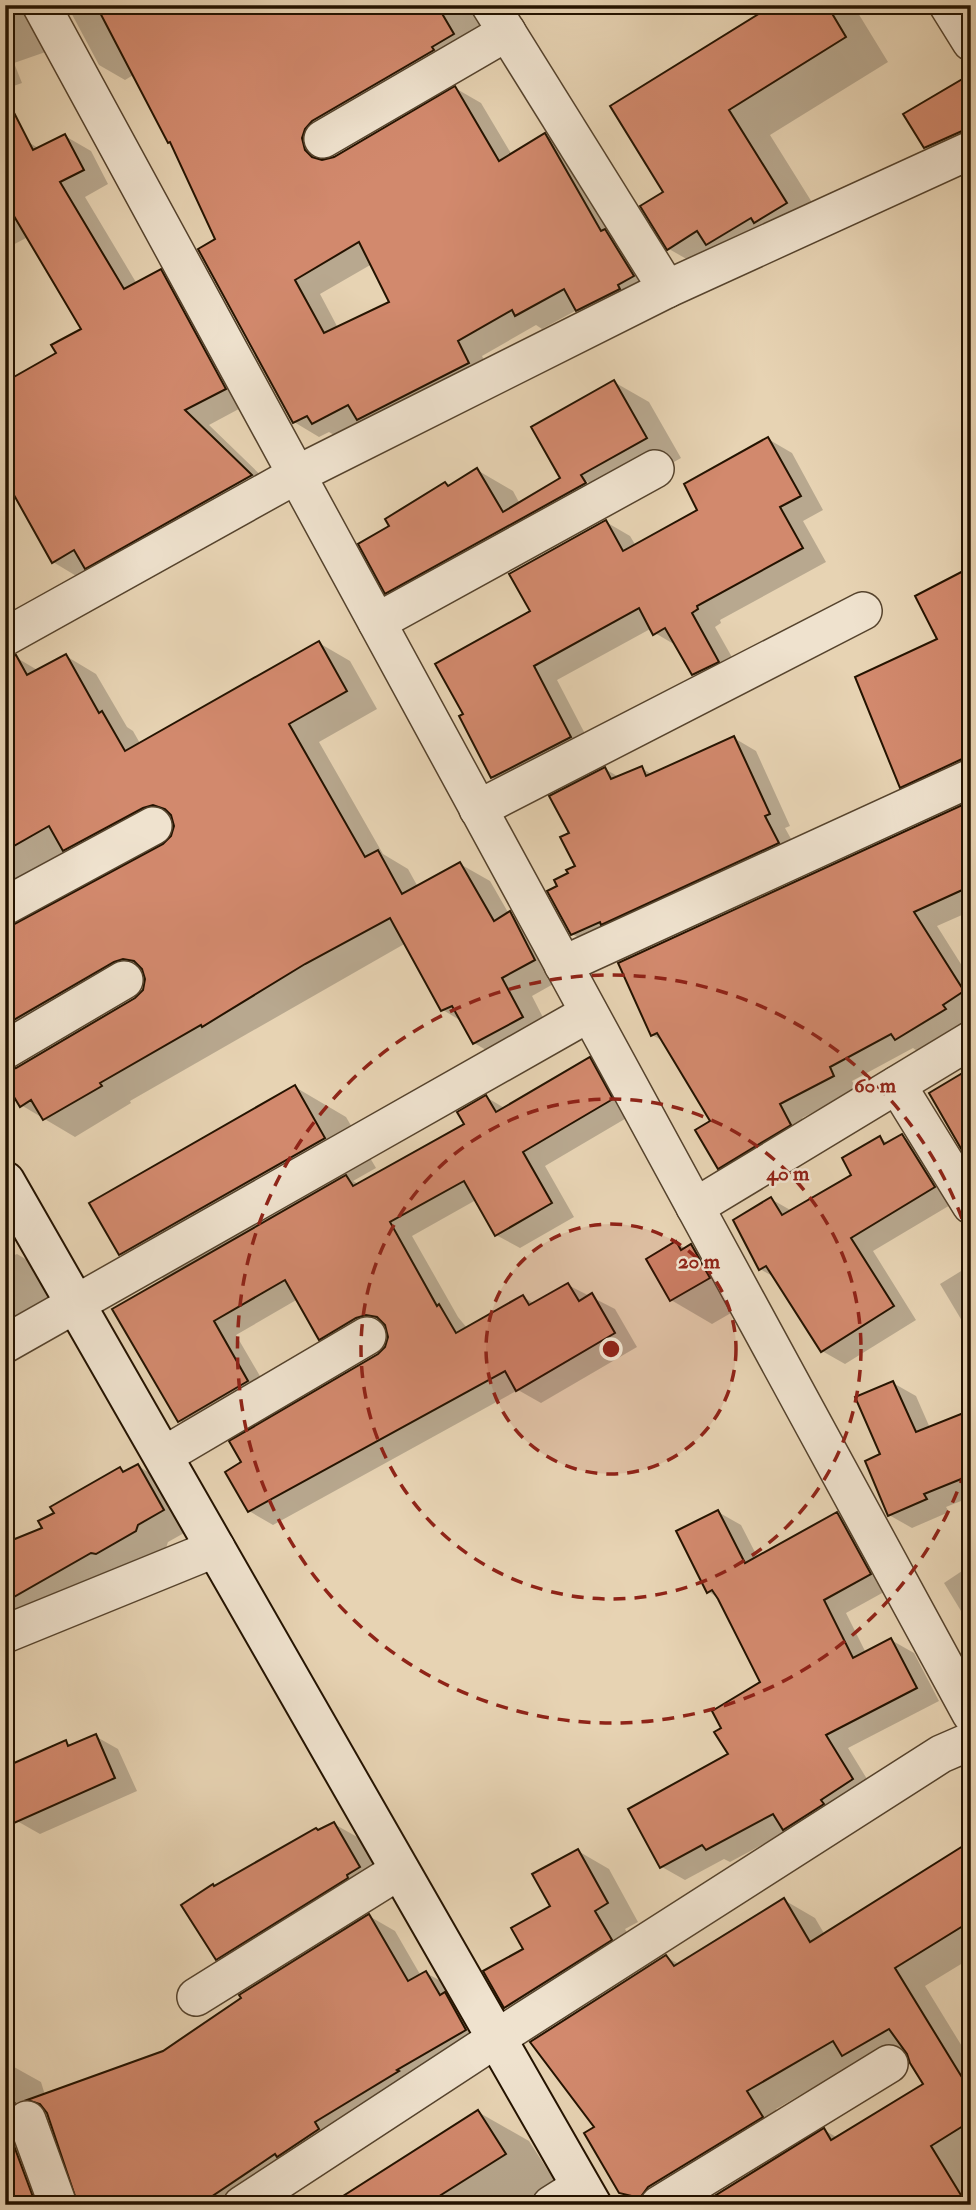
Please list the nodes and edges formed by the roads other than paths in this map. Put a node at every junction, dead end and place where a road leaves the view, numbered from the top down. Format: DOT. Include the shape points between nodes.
graph roads {
  1 [pos="41,5"];
  2 [pos="948,5"];
  3 [pos="499,19"];
  4 [pos="971,42"];
  5 [pos="323,139"];
  6 [pos="971,150"];
  7 [pos="667,289"];
  8 [pos="655,469"];
  9 [pos="296,475"];
  10 [pos="863,611"];
  11 [pos="377,622"];
  12 [pos="5,637"];
  13 [pos="971,778"];
  14 [pos="478,808"];
  15 [pos="153,826"];
  16 [pos="5,906"];
  17 [pos="563,965"];
  18 [pos="124,981"];
  19 [pos="589,1013"];
  20 [pos="971,1040"];
  21 [pos="5,1050"];
  22 [pos="897,1085"];
  23 [pos="8,1191"];
  24 [pos="971,1205"];
  25 [pos="695,1207"];
  26 [pos="76,1304"];
  27 [pos="367,1336"];
  28 [pos="5,1344"];
  29 [pos="163,1456"];
  30 [pos="216,1548"];
  31 [pos="5,1634"];
  32 [pos="971,1714"];
  33 [pos="971,1741"];
  34 [pos="401,1870"];
  35 [pos="196,1997"];
  36 [pos="497,2038"];
  37 [pos="889,2064"];
  38 [pos="27,2120"];
  39 [pos="575,2198"];
  40 [pos="58,2205"];
  41 [pos="242,2205"];
  42 [pos="659,2205"];
  1 -- 9 [label="street"];
  2 -- 4 [label="street"];
  3 -- 5 [label="street"];
  3 -- 7 [label="street"];
  6 -- 7 [label="street"];
  7 -- 9 [label="street"];
  8 -- 11 [label="street"];
  9 -- 11 [label="street"];
  9 -- 12 [label="street"];
  10 -- 14 [label="street"];
  11 -- 14 [label="street"];
  13 -- 17 [label="street"];
  14 -- 17 [label="street"];
  15 -- 16 [label="street"];
  17 -- 19 [label="street"];
  18 -- 21 [label="street"];
  19 -- 25 [label="street"];
  19 -- 26 [label="street"];
  20 -- 22 [label="street"];
  22 -- 24 [label="street"];
  22 -- 25 [label="street"];
  23 -- 26 [label="street"];
  25 -- 32 [label="street"];
  26 -- 28 [label="street"];
  26 -- 29 [label="street"];
  27 -- 29 [label="street"];
  29 -- 30 [label="street"];
  30 -- 31 [label="street"];
  30 -- 34 [label="street"];
  33 -- 36 [label="street" via="941,1754"];
  34 -- 35 [label="street"];
  34 -- 36 [label="street"];
  36 -- 39 [label="street"];
  36 -- 41 [label="street"];
  37 -- 42 [label="street"];
  38 -- 40 [label="street"];
}
